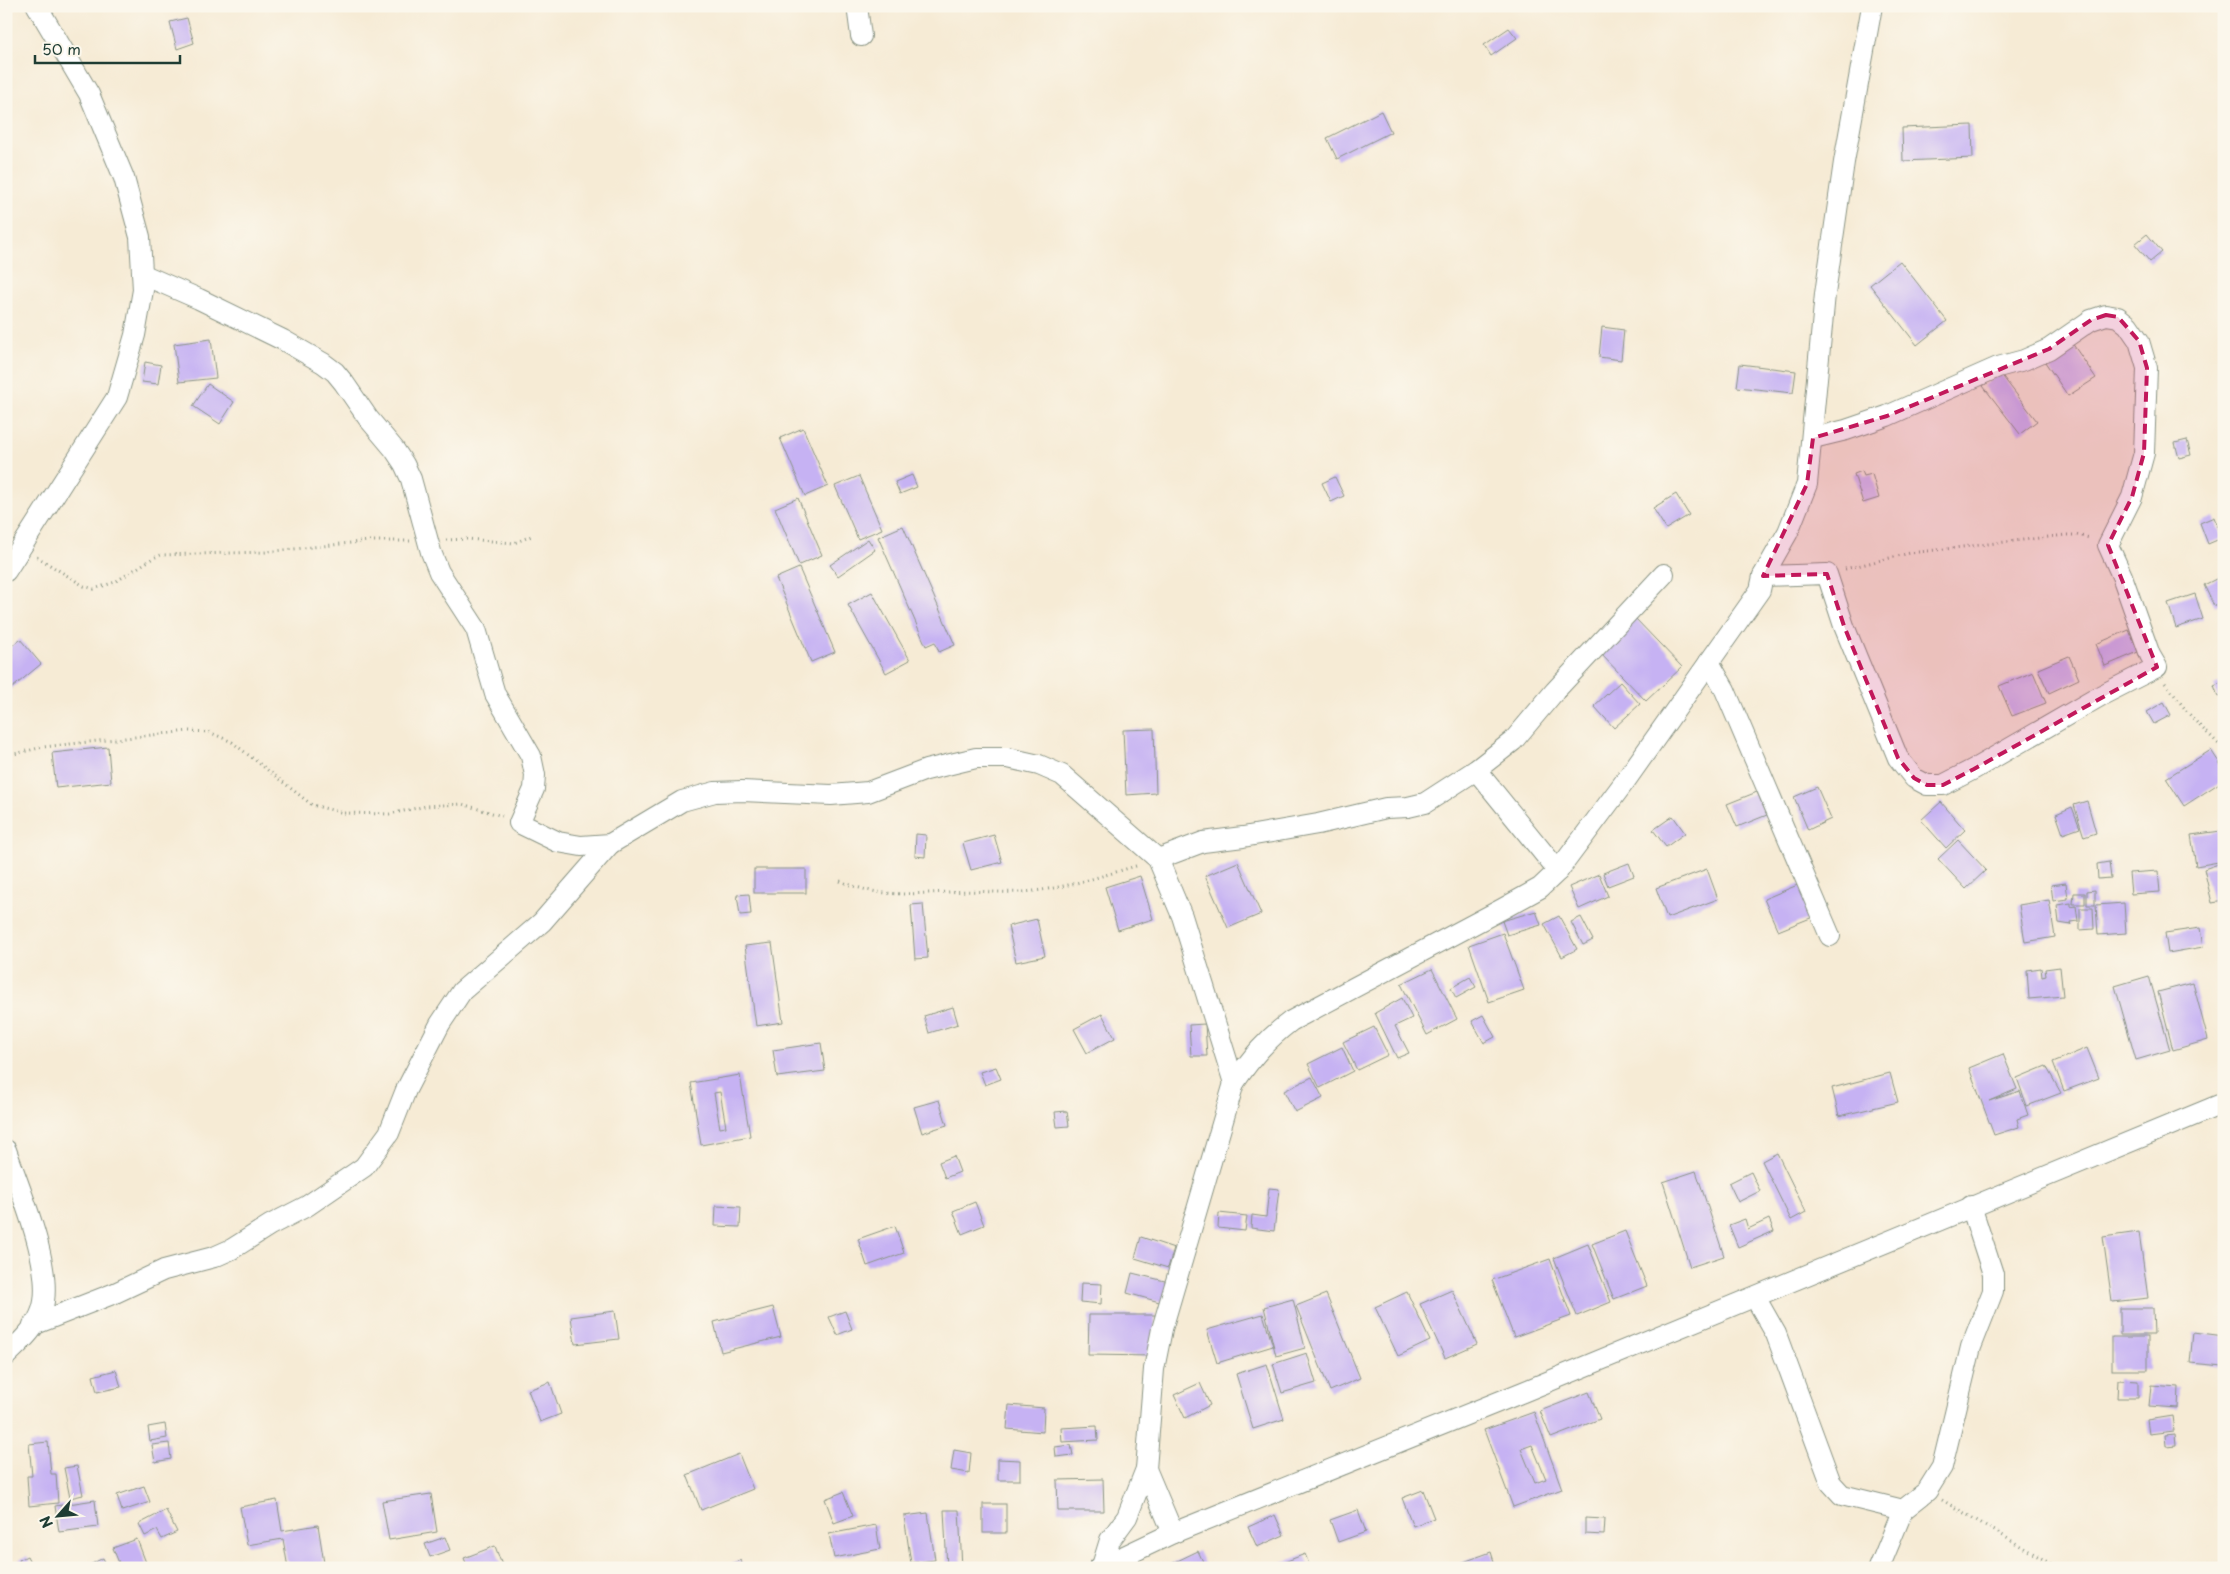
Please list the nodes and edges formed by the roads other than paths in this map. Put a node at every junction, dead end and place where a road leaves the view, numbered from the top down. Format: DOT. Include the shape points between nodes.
graph roads {
  1 [pos="37,6"];
  2 [pos="857,6"];
  3 [pos="1872,6"];
  4 [pos="861,36"];
  5 [pos="144,276"];
  6 [pos="1813,438"];
  7 [pos="6,571"];
  8 [pos="1664,574"];
  9 [pos="1763,576"];
  10 [pos="1709,662"];
  11 [pos="1476,770"];
  12 [pos="610,844"];
  13 [pos="1158,859"];
  14 [pos="1558,871"];
  15 [pos="1830,936"];
  16 [pos="1234,1083"];
  17 [pos="2224,1103"];
  18 [pos="6,1150"];
  19 [pos="1971,1206"];
  20 [pos="1754,1297"];
  21 [pos="34,1325"];
  22 [pos="6,1356"];
  23 [pos="1146,1469"];
  24 [pos="1903,1510"];
  25 [pos="1172,1533"];
  26 [pos="1101,1567"];
  27 [pos="1879,1568"];
  1 -- 5 [label="street" via="89,94 124,178 140,237"];
  2 -- 4 [label="street"];
  3 -- 6 [label="street" via="1844,162 1825,294"];
  5 -- 7 [label="street" via="135,335 122,387"];
  5 -- 12 [label="street" via="283,340 334,372 404,464 442,577 476,629 494,694 531,756 534,789 519,823 558,842 580,846"];
  6 -- 9 [label="street" via="1807,484 1788,532"];
  6 -- 9 [label="street" via="1887,416 1990,370 2024,360 2048,349 2091,320 2106,315 2118,317 2139,341 2147,368 2144,452 2132,497 2108,545 2157,667 1943,785 1927,785 1914,778 1898,758 1844,626 1827,574"];
  8 -- 11 [label="street" via="1512,742"];
  9 -- 10 [label="street" via="1760,590"];
  10 -- 14 [label="street"];
  10 -- 15 [label="street" via="1725,690"];
  11 -- 13 [label="street" via="1425,803 1408,808 1386,808 1243,838 1203,842"];
  11 -- 14 [label="street"];
  12 -- 13 [label="street" via="682,801 715,792 832,795 868,792 926,770 976,758 1008,758 1039,765 1062,775"];
  12 -- 21 [label="street" via="542,922 462,991 440,1024 406,1090 389,1133 364,1167 307,1206 232,1249 164,1270"];
  13 -- 16 [label="street" via="1182,916"];
  14 -- 16 [label="street" via="1540,888 1291,1021 1258,1049"];
  16 -- 23 [label="street" via="1162,1329 1154,1369"];
  17 -- 19 [label="street"];
  18 -- 21 [label="street" via="40,1251 44,1280 42,1310"];
  19 -- 20 [label="street"];
  19 -- 24 [label="street" via="1993,1274 1993,1292 1971,1347 1942,1467 1927,1491"];
  20 -- 24 [label="street" via="1776,1334 1831,1483 1842,1495"];
  20 -- 25 [label="street"];
  21 -- 22 [label="street"];
  23 -- 25 [label="street"];
  23 -- 26 [label="street" via="1126,1516 1110,1540"];
  24 -- 27 [label="street"];
  25 -- 26 [label="street"];
}
